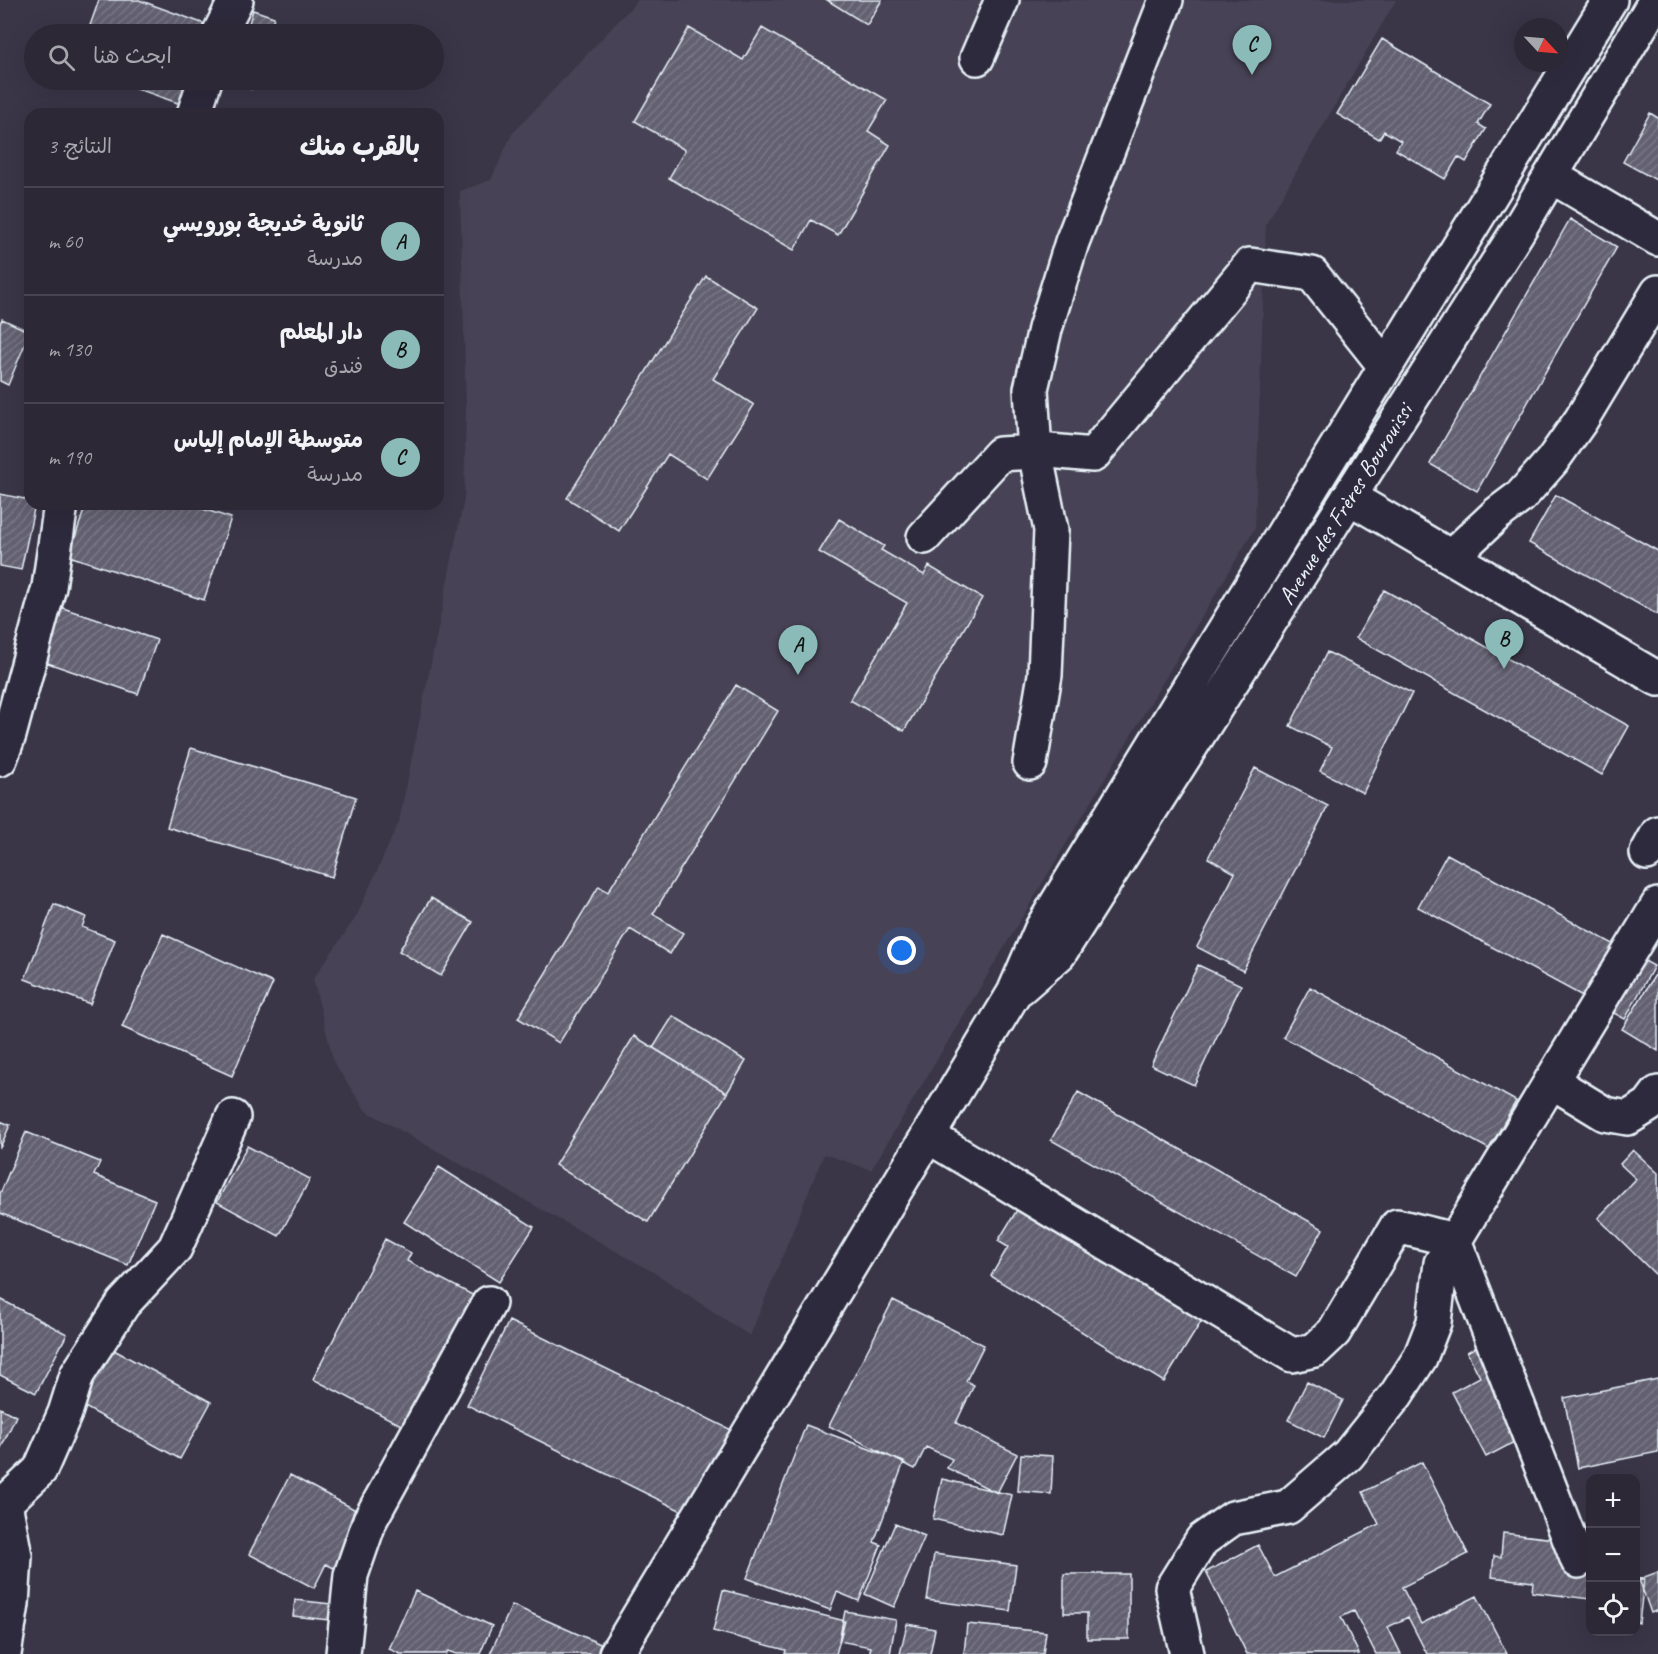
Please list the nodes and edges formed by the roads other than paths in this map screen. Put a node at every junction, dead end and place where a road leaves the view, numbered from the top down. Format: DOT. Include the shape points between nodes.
graph roads {
  1 [pos="236,0"];
  2 [pos="1002,0"];
  3 [pos="1166,0"];
  4 [pos="1610,0"];
  5 [pos="1656,0"];
  6 [pos="224,24"];
  7 [pos="977,58"];
  8 [pos="202,90"];
  9 [pos="196,108"];
  10 [pos="1551,176"];
  11 [pos="1658,239"];
  12 [pos="1658,292"];
  13 [pos="1385,366"];
  14 [pos="1035,452"];
  15 [pos="1349,496"];
  16 [pos="60,510"];
  17 [pos="924,537"];
  18 [pos="1451,557"];
  19 [pos="1658,679"];
  20 [pos="0,759"];
  21 [pos="1030,762"];
  22 [pos="1658,905"];
  23 [pos="1014,993"];
  24 [pos="1551,1081"];
  25 [pos="1658,1093"];
  26 [pos="233,1117"];
  27 [pos="928,1136"];
  28 [pos="1454,1240"];
  29 [pos="489,1303"];
  30 [pos="1578,1561"];
  31 [pos="4,1654"];
  32 [pos="343,1654"];
  33 [pos="616,1654"];
  34 [pos="1187,1654"];
  1 -- 6 [label="street"];
  2 -- 7 [label="street"];
  3 -- 14 [label="street" via="1072,242 1045,328 1031,390"];
  4 -- 13 [label="street"];
  5 -- 10 [label="street, Avenue des Frères Bourouissi"];
  8 -- 9 [label="street"];
  10 -- 11 [label="street"];
  10 -- 15 [label="street, Avenue des Frères Bourouissi"];
  12 -- 18 [label="street" via="1552,461 1521,496"];
  13 -- 14 [label="street" via="1312,274 1250,265 1093,455"];
  13 -- 23 [label="street" via="1042,928"];
  14 -- 17 [label="street" via="1000,454"];
  14 -- 21 [label="street" via="1051,530 1045,675"];
  15 -- 18 [label="street"];
  15 -- 23 [label="street, Avenue des Frères Bourouissi" via="1059,954"];
  16 -- 20 [label="street" via="50,587"];
  18 -- 19 [label="street"];
  22 -- 24 [label="street"];
  23 -- 27 [label="street"];
  24 -- 25 [label="street" via="1605,1113 1628,1118 1649,1105"];
  24 -- 28 [label="street"];
  26 -- 31 [label="street" via="175,1248 123,1304 77,1375 40,1470 5,1503 15,1556"];
  27 -- 28 [label="street" via="1292,1355 1315,1350 1334,1332 1397,1226"];
  27 -- 33 [label="street"];
  28 -- 30 [label="street"];
  28 -- 34 [label="street" via="1441,1263 1434,1322 1420,1358 1348,1455 1288,1507 1233,1518 1202,1540 1172,1588"];
  29 -- 32 [label="street" via="370,1520 351,1575"];
}
